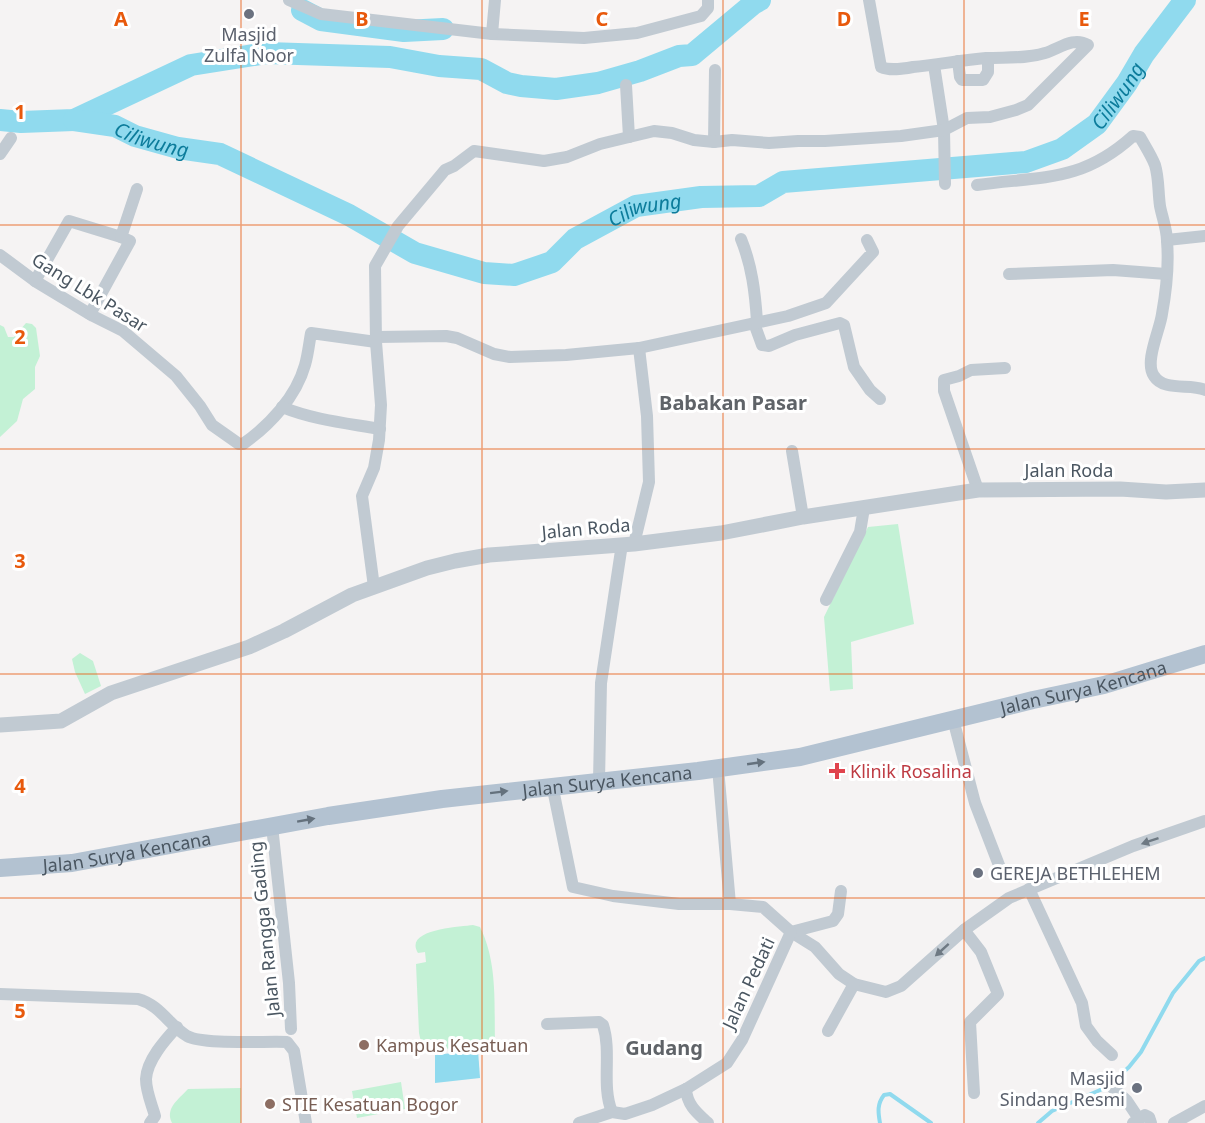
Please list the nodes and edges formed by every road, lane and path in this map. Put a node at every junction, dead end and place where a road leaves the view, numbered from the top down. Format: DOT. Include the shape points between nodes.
graph roads {
  1 [pos="289,0"];
  2 [pos="495,0"];
  3 [pos="708,0"];
  4 [pos="868,0"];
  5 [pos="492,34"];
  6 [pos="988,58"];
  7 [pos="958,61"];
  8 [pos="934,65"];
  9 [pos="715,70"];
  10 [pos="626,85"];
  11 [pos="944,130"];
  12 [pos="629,137"];
  13 [pos="11,138"];
  14 [pos="714,142"];
  15 [pos="0,154"];
  16 [pos="945,184"];
  17 [pos="977,185"];
  18 [pos="136,189"];
  19 [pos="1205,236"];
  20 [pos="121,237"];
  21 [pos="741,239"];
  22 [pos="867,240"];
  23 [pos="1167,240"];
  24 [pos="0,255"];
  25 [pos="1009,274"];
  26 [pos="1166,274"];
  27 [pos="35,281"];
  28 [pos="90,314"];
  29 [pos="755,322"];
  30 [pos="376,340"];
  31 [pos="639,348"];
  32 [pos="1005,368"];
  33 [pos="1205,390"];
  34 [pos="880,399"];
  35 [pos="282,407"];
  36 [pos="380,429"];
  37 [pos="792,451"];
  38 [pos="978,490"];
  39 [pos="1205,490"];
  40 [pos="864,508"];
  41 [pos="803,517"];
  42 [pos="628,544"];
  43 [pos="374,587"];
  44 [pos="826,600"];
  45 [pos="1205,654"];
  46 [pos="953,720"];
  47 [pos="0,725"];
  48 [pos="718,768"];
  49 [pos="599,781"];
  50 [pos="550,786"];
  51 [pos="1205,821"];
  52 [pos="272,826"];
  53 [pos="0,868"];
  54 [pos="1002,873"];
  55 [pos="1029,889"];
  56 [pos="841,891"];
  57 [pos="730,904"];
  58 [pos="964,930"];
  59 [pos="791,932"];
  60 [pos="854,984"];
  61 [pos="0,993"];
  62 [pos="547,1024"];
  63 [pos="177,1027"];
  64 [pos="291,1029"];
  65 [pos="828,1030"];
  66 [pos="1112,1055"];
  67 [pos="1113,1088"];
  68 [pos="686,1089"];
  69 [pos="974,1093"];
  70 [pos="1205,1106"];
  71 [pos="612,1112"];
  72 [pos="627,1118"];
  73 [pos="1141,1122"];
  74 [pos="150,1123"];
  75 [pos="306,1123"];
  76 [pos="579,1123"];
  77 [pos="708,1123"];
  78 [pos="1174,1123"];
  1 -- 5 [label="street" via="321,15"];
  2 -- 5 [label="street"];
  3 -- 5 [label="street" via="708,8 701,16 637,33 584,38"];
  4 -- 8 [label="street" via="881,68"];
  6 -- 7 [label="street"];
  6 -- 7 [label="street" via="988,72 982,80 962,80"];
  6 -- 11 [label="street" via="1035,56 1067,43 1088,45 1028,105 990,117 967,118"];
  7 -- 8 [label="street"];
  8 -- 11 [label="street"];
  9 -- 14 [label="street"];
  10 -- 12 [label="street"];
  11 -- 14 [label="street" via="825,141"];
  11 -- 16 [label="street"];
  12 -- 14 [label="street" via="654,131"];
  12 -- 30 [label="street" via="554,161 474,151 440,175 398,226 375,266"];
  13 -- 15 [label="street"];
  17 -- 23 [label="street" via="1073,173 1116,152 1133,136 1140,137 1157,173"];
  18 -- 20 [label="street"];
  19 -- 23 [label="street"];
  20 -- 27 [label="street" via="69,221"];
  20 -- 28 [label="street" via="130,241"];
  21 -- 29 [label="street" via="754,286"];
  22 -- 29 [label="street" via="873,252 829,302"];
  23 -- 26 [label="street"];
  24 -- 27 [label="street, Gang Lbk Pasar"];
  25 -- 26 [label="street" via="1113,270"];
  26 -- 33 [label="street" via="1150,369 1161,382"];
  27 -- 28 [label="street, Gang Lbk Pasar"];
  28 -- 35 [label="street, Gang Lbk Pasar" via="123,331 176,376 212,425 232,440 243,444"];
  29 -- 31 [label="street"];
  29 -- 34 [label="street" via="762,345 769,346 840,322 846,330 858,374"];
  30 -- 31 [label="street" via="446,336 510,357"];
  30 -- 35 [label="street" via="311,333 300,379"];
  30 -- 36 [label="street"];
  31 -- 42 [label="street" via="649,482"];
  32 -- 38 [label="street" via="971,370 944,380 944,391"];
  35 -- 36 [label="street" via="319,420"];
  36 -- 43 [label="street" via="377,456 362,496"];
  37 -- 41 [label="street"];
  38 -- 39 [label="street, Jalan Roda"];
  38 -- 40 [label="street, Jalan Roda"];
  40 -- 41 [label="street, Jalan Roda"];
  40 -- 44 [label="street" via="860,532"];
  41 -- 42 [label="street, Jalan Roda" via="721,533"];
  42 -- 43 [label="street, Jalan Roda" via="489,555 427,568"];
  42 -- 49 [label="street" via="601,683"];
  43 -- 47 [label="street, Jalan Roda" via="249,647 111,693 61,721"];
  45 -- 46 [label="main road, Jalan Surya Kencana" via="1104,685"];
  48 -- 46 [label="main road, Jalan Surya Kencana, one-way" via="800,757"];
  46 -- 54 [label="street" via="975,803"];
  48 -- 49 [label="main road, Jalan Surya Kencana"];
  48 -- 57 [label="street"];
  49 -- 50 [label="main road, Jalan Surya Kencana"];
  52 -- 50 [label="main road, Jalan Surya Kencana, one-way"];
  50 -- 57 [label="street" via="573,887 679,904"];
  51 -- 55 [label="street, one-way"];
  52 -- 53 [label="main road, Jalan Surya Kencana" via="72,863"];
  52 -- 64 [label="street, Jalan Rangga Gading" via="290,983"];
  55 -- 58 [label="street" via="1009,898"];
  55 -- 66 [label="street" via="1082,1003 1086,1026"];
  56 -- 59 [label="street" via="838,914 833,921"];
  57 -- 59 [label="street" via="763,907"];
  58 -- 60 [label="street, one-way" via="901,986 886,992"];
  58 -- 69 [label="street" via="981,952 998,994 970,1022"];
  59 -- 60 [label="street" via="815,947 838,974"];
  59 -- 68 [label="street, Jalan Pedati" via="742,1040 727,1063"];
  60 -- 65 [label="street"];
  61 -- 63 [label="street" via="138,999 160,1010"];
  62 -- 71 [label="street" via="603,1025 608,1103"];
  63 -- 74 [label="street" via="165,1039 146,1078 155,1116"];
  63 -- 75 [label="street, Jalan Rangga Gading" via="196,1038 287,1042 294,1051"];
  67 -- 73 [label="street"];
  68 -- 72 [label="street, Jalan Pedati"];
  68 -- 77 [label="street" via="691,1107"];
  70 -- 78 [label="street"];
  71 -- 72 [label="street, Jalan Pedati"];
  71 -- 76 [label="street, Jalan Pedati"];
}
